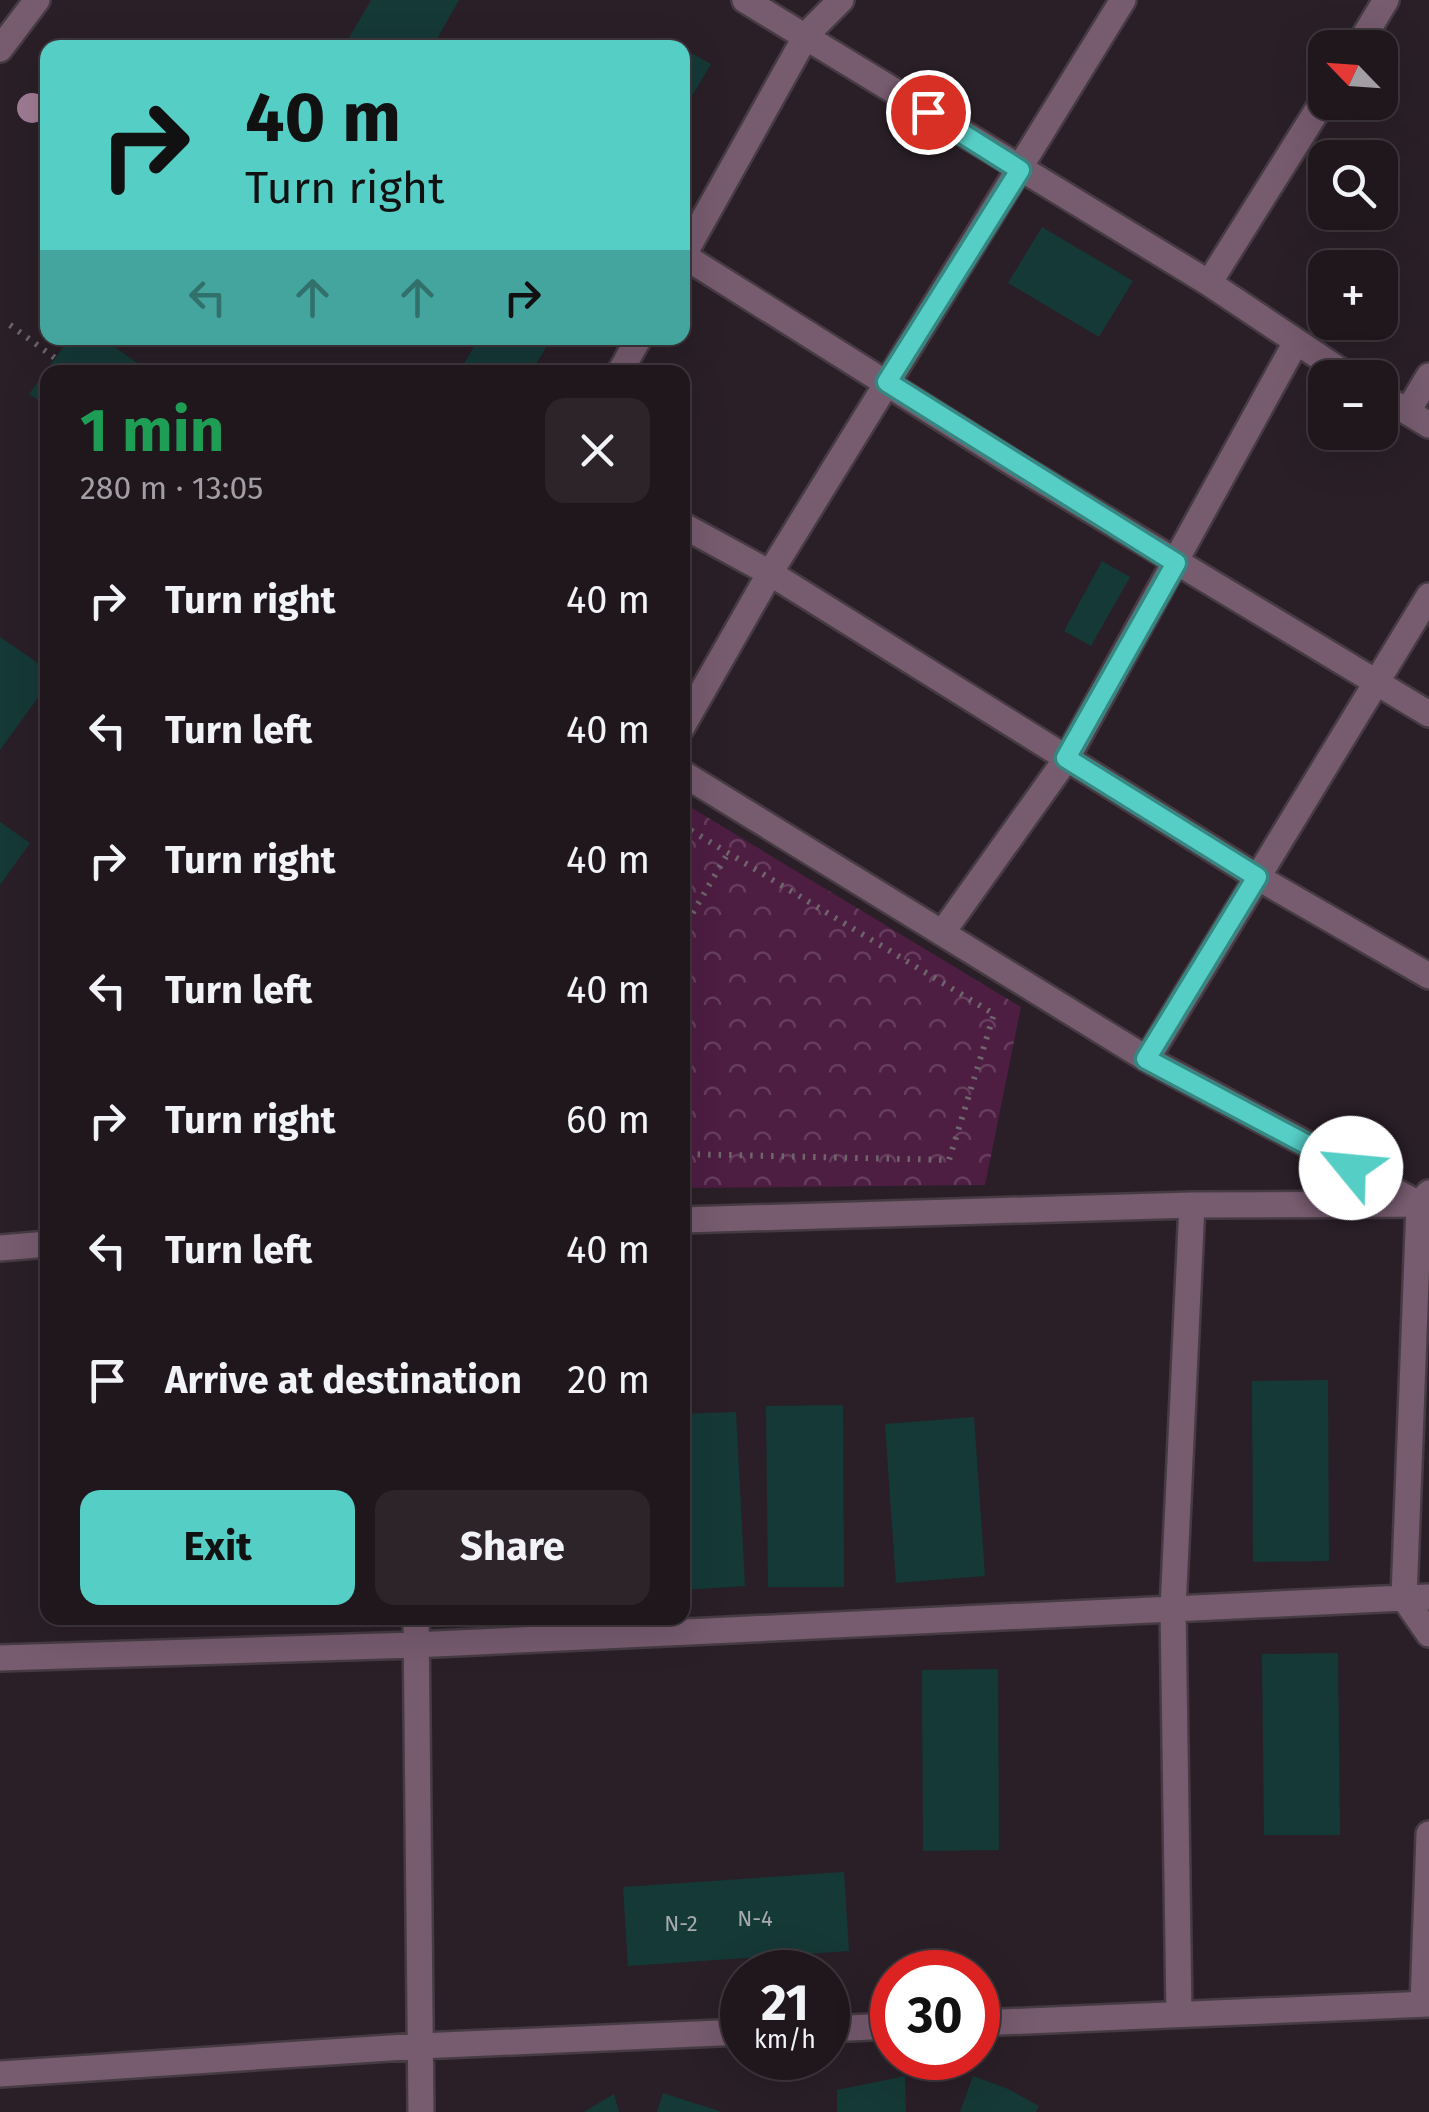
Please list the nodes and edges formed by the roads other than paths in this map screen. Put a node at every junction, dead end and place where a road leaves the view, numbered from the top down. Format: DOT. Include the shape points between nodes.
graph roads {
  1 [pos="37,0"];
  2 [pos="744,0"];
  3 [pos="841,0"];
  4 [pos="1123,0"];
  5 [pos="1386,0"];
  6 [pos="1367,30"];
  7 [pos="806,34"];
  8 [pos="0,49"];
  9 [pos="1311,120"];
  10 [pos="1020,170"];
  11 [pos="690,244"];
  12 [pos="690,261"];
  13 [pos="1209,283"];
  14 [pos="1295,344"];
  15 [pos="1321,360"];
  16 [pos="1429,376"];
  17 [pos="887,382"];
  18 [pos="1418,418"];
  19 [pos="690,529"];
  20 [pos="1176,563"];
  21 [pos="770,573"];
  22 [pos="1429,596"];
  23 [pos="1375,683"];
  24 [pos="690,713"];
  25 [pos="1429,714"];
  26 [pos="1066,758"];
  27 [pos="690,778"];
  28 [pos="1257,877"];
  29 [pos="942,933"];
  30 [pos="1429,976"];
  31 [pos="1146,1059"];
  32 [pos="1424,1199"];
  33 [pos="1192,1205"];
  34 [pos="690,1220"];
  35 [pos="40,1245"];
  36 [pos="0,1248"];
  37 [pos="1416,1598"];
  38 [pos="1173,1609"];
  39 [pos="415,1625"];
  40 [pos="1429,1634"];
  41 [pos="414,1645"];
  42 [pos="0,1658"];
  43 [pos="1429,1834"];
  44 [pos="1426,2004"];
  45 [pos="1179,2014"];
  46 [pos="1000,2021"];
  47 [pos="720,2033"];
  48 [pos="420,2046"];
  49 [pos="0,2074"];
  50 [pos="421,2112"];
  1 -- 8 [label="street"];
  2 -- 7 [label="street"];
  3 -- 7 [label="street"];
  4 -- 10 [label="street"];
  5 -- 6 [label="street"];
  7 -- 10 [label="street"];
  7 -- 11 [label="street"];
  9 -- 13 [label="street"];
  10 -- 13 [label="street"];
  10 -- 17 [label="street"];
  12 -- 17 [label="street"];
  13 -- 14 [label="street"];
  14 -- 15 [label="street"];
  14 -- 20 [label="street"];
  16 -- 18 [label="street"];
  17 -- 20 [label="street"];
  17 -- 21 [label="street"];
  19 -- 21 [label="street"];
  20 -- 23 [label="street"];
  20 -- 26 [label="street"];
  21 -- 24 [label="street"];
  21 -- 26 [label="street"];
  22 -- 23 [label="street"];
  23 -- 25 [label="street"];
  23 -- 28 [label="street"];
  26 -- 28 [label="street"];
  26 -- 29 [label="street"];
  27 -- 29 [label="street"];
  28 -- 30 [label="street"];
  28 -- 31 [label="street"];
  29 -- 31 [label="street"];
  31 -- 32 [label="street"];
  32 -- 33 [label="street"];
  32 -- 37 [label="street"];
  33 -- 34 [label="street"];
  33 -- 38 [label="street"];
  35 -- 36 [label="street"];
  37 -- 38 [label="street"];
  37 -- 40 [label="street"];
  38 -- 41 [label="street"];
  38 -- 45 [label="street"];
  39 -- 41 [label="street"];
  41 -- 42 [label="street"];
  41 -- 48 [label="street"];
  43 -- 44 [label="street"];
  44 -- 45 [label="street"];
  45 -- 46 [label="street"];
  47 -- 48 [label="street"];
  48 -- 49 [label="street"];
  48 -- 50 [label="street"];
}
